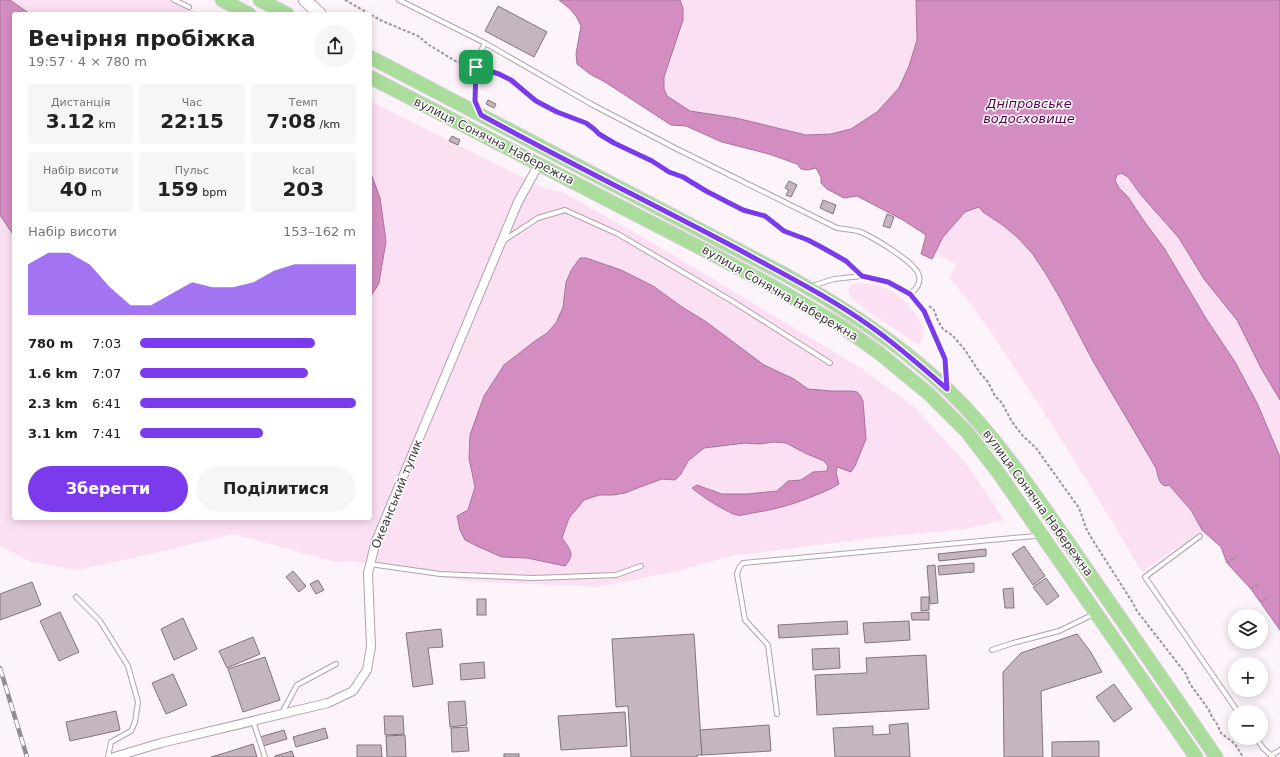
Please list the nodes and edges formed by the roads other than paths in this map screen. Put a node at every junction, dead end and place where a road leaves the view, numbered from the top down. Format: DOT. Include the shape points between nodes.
graph roads {
  1 [pos="174,0"];
  2 [pos="222,0"];
  3 [pos="260,0"];
  4 [pos="305,0"];
  5 [pos="399,0"];
  6 [pos="188,7"];
  7 [pos="245,12"];
  8 [pos="283,12"];
  9 [pos="318,12"];
  10 [pos="485,44"];
  11 [pos="372,51"];
  12 [pos="372,58"];
  13 [pos="372,78"];
  14 [pos="411,78"];
  15 [pos="481,115"];
  16 [pos="539,164"];
  17 [pos="501,243"];
  18 [pos="807,287"];
  19 [pos="910,294"];
  20 [pos="830,363"];
  21 [pos="947,389"];
  22 [pos="1041,532"];
  23 [pos="1200,536"];
  24 [pos="370,564"];
  25 [pos="641,566"];
  26 [pos="76,597"];
  27 [pos="1097,612"];
  28 [pos="992,650"];
  29 [pos="336,664"];
  30 [pos="1233,705"];
  31 [pos="282,714"];
  32 [pos="777,714"];
  33 [pos="253,721"];
  34 [pos="1261,745"];
  35 [pos="1280,750"];
  36 [pos="1272,756"];
  37 [pos="108,757"];
  38 [pos="114,757"];
  39 [pos="265,757"];
  40 [pos="1196,757"];
  41 [pos="1216,757"];
  1 -- 6 [label="lane"];
  2 -- 7 [label="main road"];
  3 -- 8 [label="main road"];
  4 -- 9 [label="main road"];
  5 -- 10 [label="lane"];
  10 -- 15 [label="lane" via="476,67 475,101"];
  10 -- 19 [label="lane" via="675,148 837,228 861,232 875,240 912,264 919,275 920,283"];
  11 -- 14 [label="main road"];
  12 -- 14 [label="main road, вулиця Сонячна Набережна"];
  13 -- 16 [label="main road, вулиця Сонячна Набережна"];
  14 -- 15 [label="main road, вулиця Сонячна Набережна"];
  15 -- 18 [label="main road, вулиця Сонячна Набережна"];
  16 -- 17 [label="street, Океанський тупик" via="518,202"];
  16 -- 22 [label="main road, вулиця Сонячна Набережна" via="776,288 841,326 878,352 929,394 967,432"];
  17 -- 20 [label="lane" via="538,218 565,210 618,234 732,301"];
  17 -- 24 [label="street, Океанський тупик" via="376,541"];
  18 -- 19 [label="lane" via="834,279 862,276 888,282"];
  18 -- 21 [label="main road, вулиця Сонячна Набережна" via="870,326"];
  19 -- 21 [label="lane" via="924,311 945,359"];
  21 -- 41 [label="main road, вулиця Сонячна Набережна" via="979,422 1014,465"];
  22 -- 27 [label="main road, вулиця Сонячна Набережна"];
  22 -- 32 [label="lane" via="1035,536 743,563 738,574 745,620 768,645"];
  23 -- 30 [label="lane" via="1145,577"];
  24 -- 25 [label="lane" via="440,574 533,578 616,575"];
  24 -- 31 [label="street, Океанський тупик" via="368,573 371,647 367,670 353,691 328,703"];
  26 -- 37 [label="lane" via="100,621 128,666 138,702 135,722 130,731 111,742"];
  27 -- 28 [label="lane" via="1059,631"];
  27 -- 40 [label="main road, вулиця Сонячна Набережна"];
  29 -- 31 [label="lane" via="297,685"];
  31 -- 33 [label="street, Океанський тупик"];
  33 -- 38 [label="street, Океанський тупик"];
  33 -- 39 [label="lane"];
  34 -- 36 [label="lane"];
  35 -- 36 [label="lane"];
}
